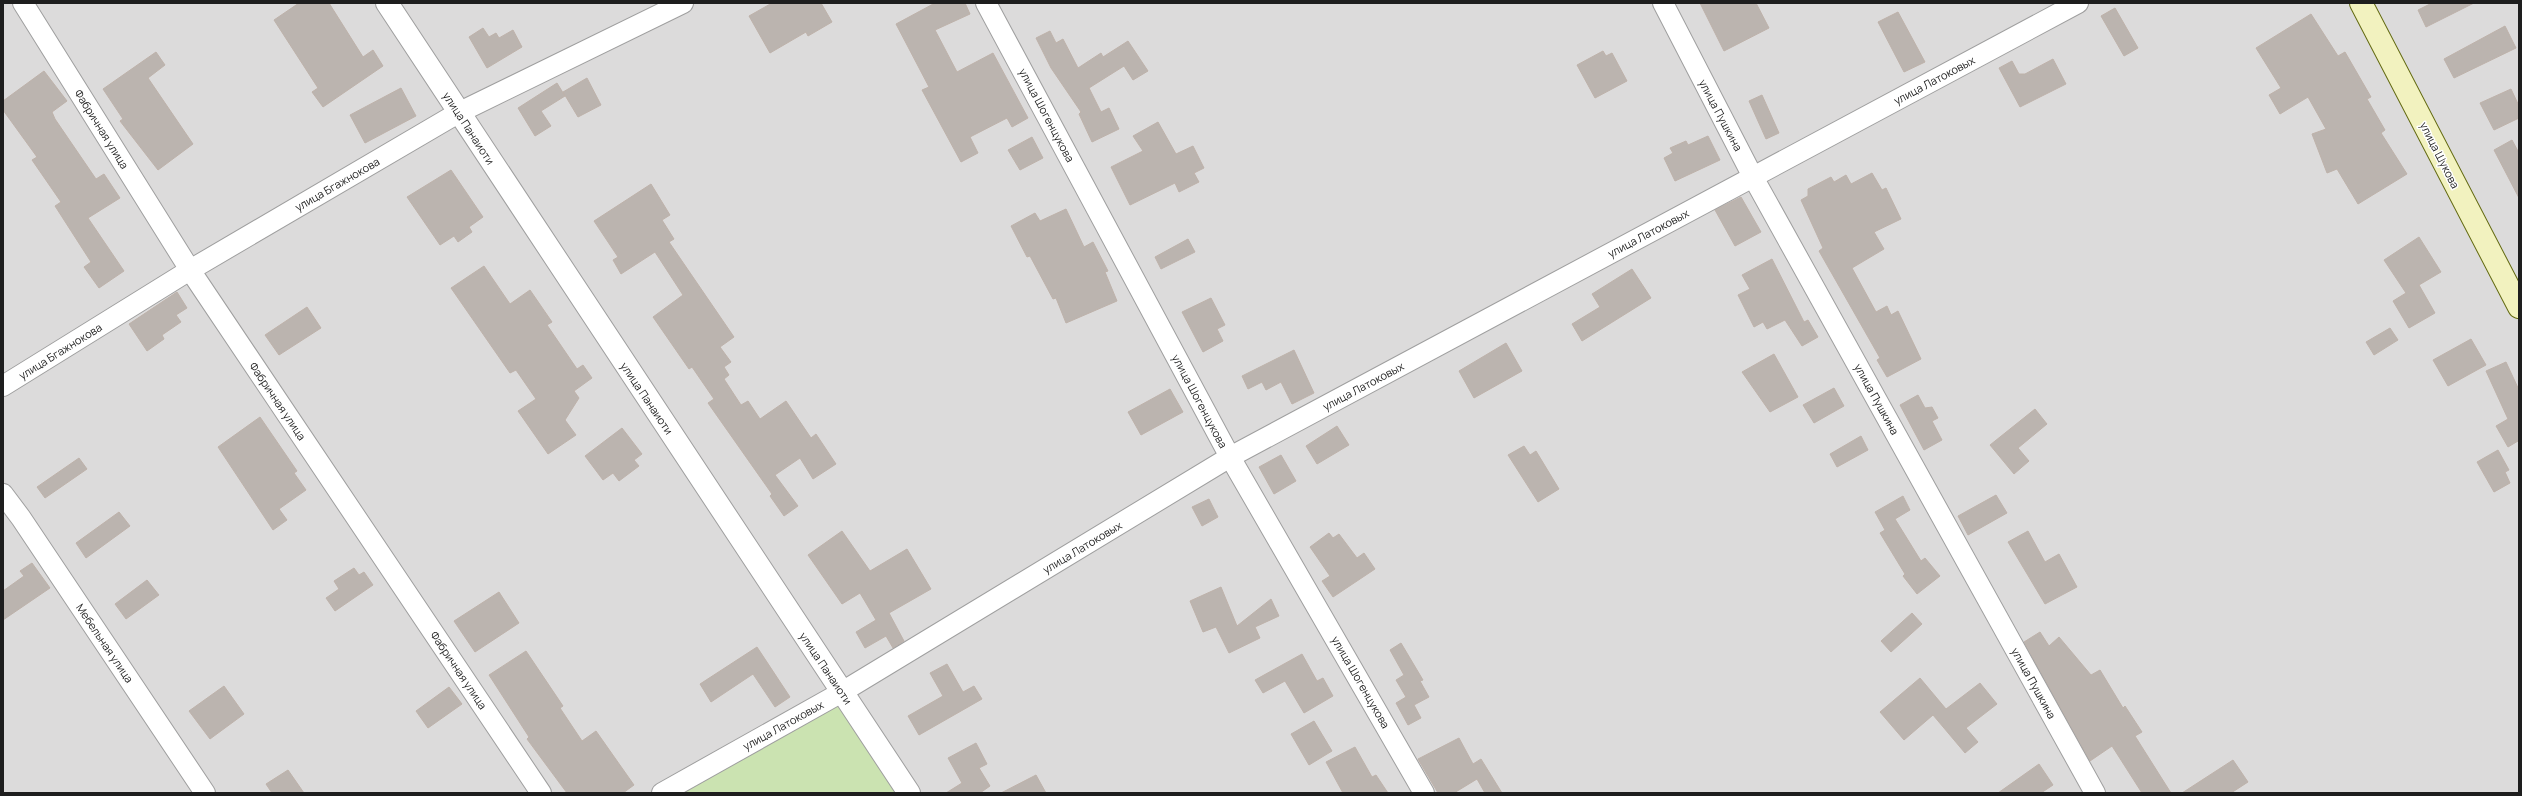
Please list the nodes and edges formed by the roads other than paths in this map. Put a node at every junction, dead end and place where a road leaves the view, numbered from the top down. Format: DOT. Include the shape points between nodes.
graph roads {
  1 [pos="23,3"];
  2 [pos="387,3"];
  3 [pos="683,3"];
  4 [pos="986,3"];
  5 [pos="1663,3"];
  6 [pos="2078,3"];
  7 [pos="2361,3"];
  8 [pos="458,113"];
  9 [pos="1753,176"];
  10 [pos="190,270"];
  11 [pos="2519,308"];
  12 [pos="3,386"];
  13 [pos="1230,457"];
  14 [pos="3,494"];
  15 [pos="842,692"];
  16 [pos="205,793"];
  17 [pos="541,793"];
  18 [pos="662,793"];
  19 [pos="909,793"];
  20 [pos="1424,793"];
  21 [pos="2095,793"];
  1 -- 10 [label="street, Фабричная улица"];
  2 -- 8 [label="street, улица Панаиоти"];
  3 -- 8 [label="street, улица Бгажнокова"];
  4 -- 13 [label="street, улица Шогенцукова"];
  5 -- 9 [label="street, улица Пушкина"];
  6 -- 9 [label="street, улица Латоковых"];
  7 -- 11 [label="main road, улица Шукова"];
  8 -- 10 [label="street, улица Бгажнокова"];
  8 -- 15 [label="street, улица Панаиоти"];
  9 -- 13 [label="street, улица Латоковых"];
  9 -- 21 [label="street, улица Пушкина"];
  10 -- 12 [label="street, улица Бгажнокова"];
  10 -- 17 [label="street, Фабричная улица"];
  13 -- 15 [label="street, улица Латоковых"];
  13 -- 20 [label="street, улица Шогенцукова"];
  14 -- 16 [label="street, Мебельная улица"];
  15 -- 18 [label="street, улица Латоковых"];
  15 -- 19 [label="street, улица Панаиоти"];
}
